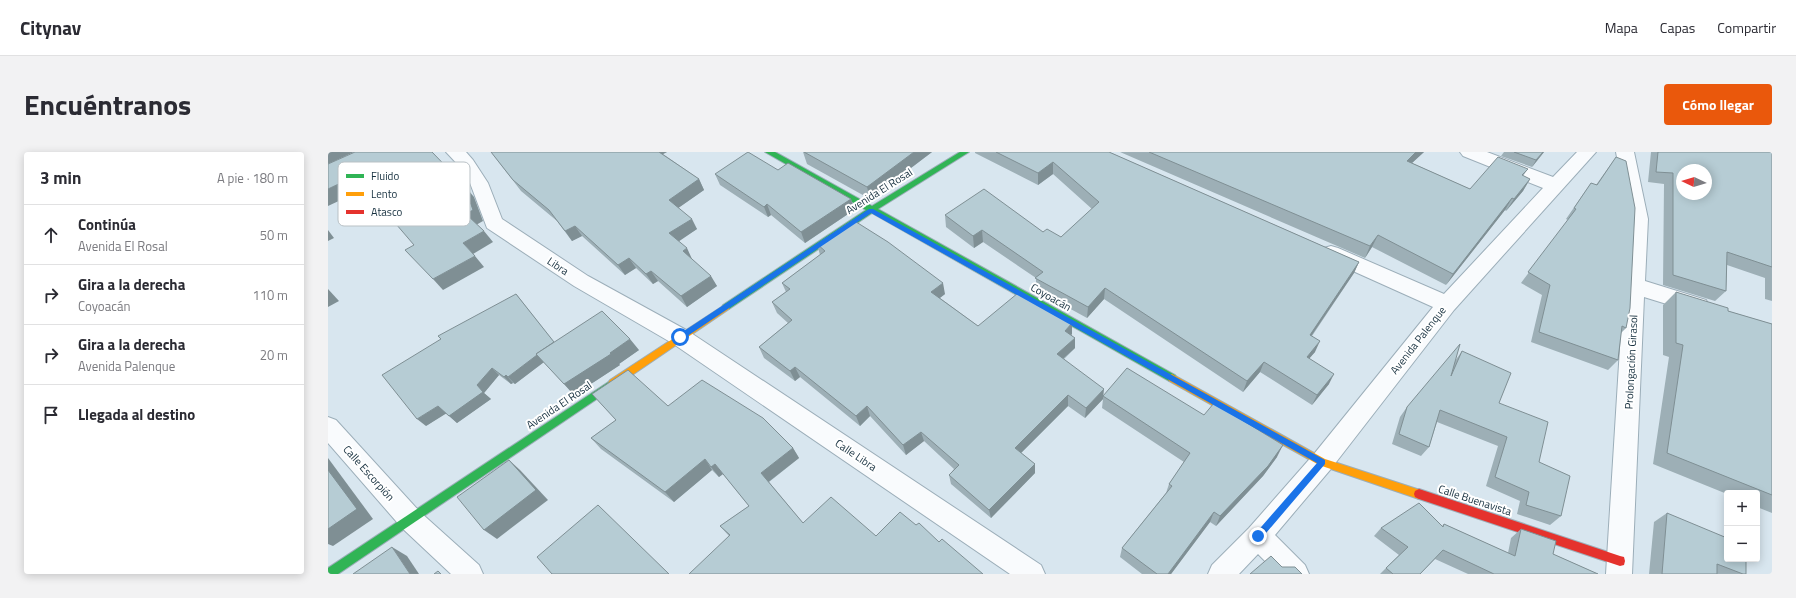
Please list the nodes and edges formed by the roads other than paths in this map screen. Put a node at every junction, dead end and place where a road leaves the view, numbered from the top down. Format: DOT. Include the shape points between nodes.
graph roads {
  1 [pos="769,152"];
  2 [pos="966,152"];
  3 [pos="1469,152"];
  4 [pos="1587,152"];
  5 [pos="1624,152"];
  6 [pos="470,171"];
  7 [pos="1555,185"];
  8 [pos="871,210"];
  9 [pos="1317,247"];
  10 [pos="1635,286"];
  11 [pos="1448,304"];
  12 [pos="1719,312"];
  13 [pos="680,337"];
  14 [pos="328,427"];
  15 [pos="1322,462"];
  16 [pos="411,520"];
  17 [pos="1258,536"];
  18 [pos="1620,567"];
  19 [pos="329,574"];
  20 [pos="470,574"];
  21 [pos="1032,574"];
  22 [pos="1221,574"];
  23 [pos="1296,574"];
  1 -- 8 [label="street, Coyoacán"];
  2 -- 8 [label="street, Avenida El Rosal"];
  3 -- 7 [label="street"];
  4 -- 7 [label="street, Avenida Palenque"];
  5 -- 10 [label="street, Prolongación Girasol" via="1638,219"];
  6 -- 13 [label="street, Libra" via="478,183 494,223 581,281"];
  7 -- 11 [label="street, Avenida Palenque"];
  8 -- 13 [label="street, Avenida El Rosal"];
  8 -- 15 [label="street, Coyoacán"];
  9 -- 11 [label="street"];
  10 -- 12 [label="street"];
  10 -- 18 [label="street, Prolongación Girasol"];
  11 -- 15 [label="street, Avenida Palenque"];
  13 -- 16 [label="street, Avenida El Rosal"];
  13 -- 21 [label="street, Calle Libra"];
  14 -- 16 [label="street, Calle Escorpión"];
  15 -- 17 [label="street, Avenida Palenque"];
  15 -- 18 [label="street, Calle Buenavista"];
  16 -- 19 [label="street, Avenida El Rosal"];
  16 -- 20 [label="street, Calle Escorpión"];
  17 -- 22 [label="street, Avenida Palenque"];
  17 -- 23 [label="street"];
}
